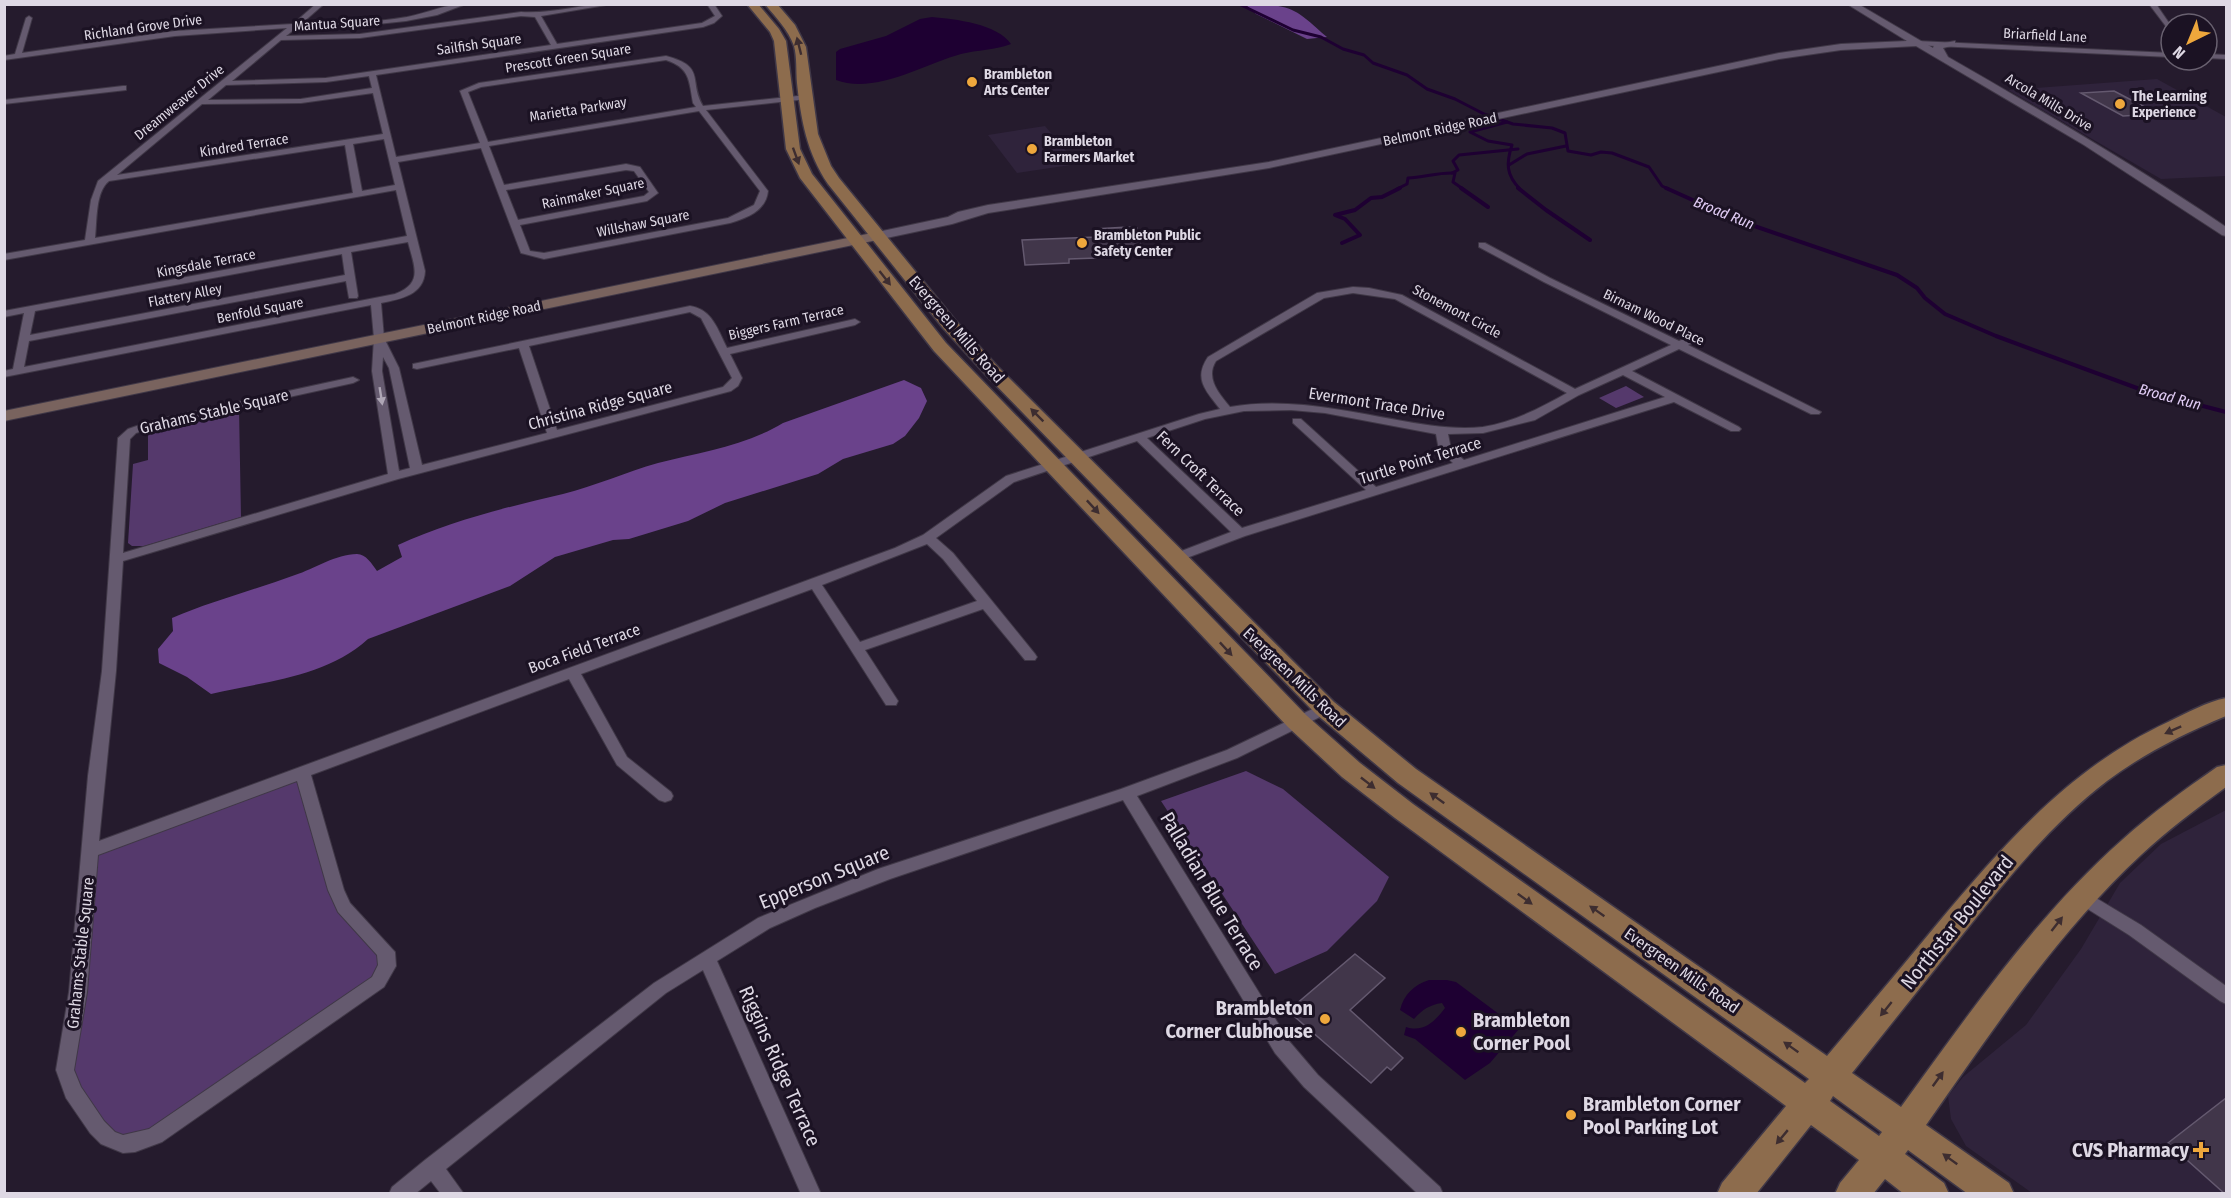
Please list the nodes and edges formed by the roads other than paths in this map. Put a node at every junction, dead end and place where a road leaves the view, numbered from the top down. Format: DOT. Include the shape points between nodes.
graph roads {
  1 [pos="321,4"];
  2 [pos="464,4"];
  3 [pos="609,4"];
  4 [pos="710,4"];
  5 [pos="752,4"];
  6 [pos="770,4"];
  7 [pos="1851,4"];
  8 [pos="537,15"];
  9 [pos="29,18"];
  10 [pos="1880,21"];
  11 [pos="294,27"];
  12 [pos="281,38"];
  13 [pos="1917,42"];
  14 [pos="1952,43"];
  15 [pos="1865,45"];
  16 [pos="555,46"];
  17 [pos="2159,54"];
  18 [pos="18,56"];
  19 [pos="4,58"];
  20 [pos="1944,58"];
  21 [pos="372,74"];
  22 [pos="225,83"];
  23 [pos="123,88"];
  24 [pos="375,90"];
  25 [pos="807,97"];
  26 [pos="788,98"];
  27 [pos="4,102"];
  28 [pos="202,102"];
  29 [pos="700,105"];
  30 [pos="387,136"];
  31 [pos="483,141"];
  32 [pos="349,142"];
  33 [pos="392,156"];
  34 [pos="105,179"];
  35 [pos="400,188"];
  36 [pos="502,188"];
  37 [pos="358,194"];
  38 [pos="514,223"];
  39 [pos="2226,232"];
  40 [pos="863,234"];
  41 [pos="412,238"];
  42 [pos="90,241"];
  43 [pos="1482,245"];
  44 [pos="346,250"];
  45 [pos="4,256"];
  46 [pos="350,277"];
  47 [pos="353,296"];
  48 [pos="376,301"];
  49 [pos="30,309"];
  50 [pos="4,314"];
  51 [pos="855,322"];
  52 [pos="378,333"];
  53 [pos="1695,338"];
  54 [pos="24,339"];
  55 [pos="523,343"];
  56 [pos="1678,345"];
  57 [pos="724,352"];
  58 [pos="417,366"];
  59 [pos="18,371"];
  60 [pos="1623,371"];
  61 [pos="4,374"];
  62 [pos="353,380"];
  63 [pos="1575,393"];
  64 [pos="1676,398"];
  65 [pos="4,403"];
  66 [pos="1226,410"];
  67 [pos="1815,412"];
  68 [pos="4,416"];
  69 [pos="1297,421"];
  70 [pos="1735,429"];
  71 [pos="1441,431"];
  72 [pos="553,434"];
  73 [pos="1139,437"];
  74 [pos="1065,461"];
  75 [pos="1462,464"];
  76 [pos="417,471"];
  77 [pos="394,476"];
  78 [pos="1375,492"];
  79 [pos="1240,533"];
  80 [pos="928,538"];
  81 [pos="1176,558"];
  82 [pos="116,559"];
  83 [pos="814,582"];
  84 [pos="986,603"];
  85 [pos="858,648"];
  86 [pos="1030,657"];
  87 [pos="572,671"];
  88 [pos="891,701"];
  89 [pos="2226,706"];
  90 [pos="1324,708"];
  91 [pos="1297,721"];
  92 [pos="302,772"];
  93 [pos="2226,774"];
  94 [pos="1127,793"];
  95 [pos="665,796"];
  96 [pos="90,852"];
  97 [pos="2081,896"];
  98 [pos="707,958"];
  99 [pos="2226,996"];
  100 [pos="1831,1074"];
  101 [pos="1809,1104"];
  102 [pos="1905,1128"];
  103 [pos="1881,1156"];
  104 [pos="432,1167"];
  105 [pos="399,1194"];
  106 [pos="454,1194"];
  107 [pos="811,1194"];
  108 [pos="1433,1194"];
  109 [pos="1734,1194"];
  110 [pos="1852,1194"];
  111 [pos="1932,1194"];
  112 [pos="1997,1194"];
  1 -- 11 [label="street, Dreamweaver Drive"];
  2 -- 11 [label="street, Richland Grove Drive" via="383,23"];
  3 -- 8 [label="street, Mantua Square"];
  4 -- 16 [label="street, Sailfish Square" via="719,16 712,22"];
  5 -- 26 [label="main road, Evergreen Mills Road" via="780,41"];
  25 -- 6 [label="main road, Evergreen Mills Road, one-way" via="796,36"];
  7 -- 10 [label="street, Arcola Mills Drive"];
  8 -- 12 [label="street, Mantua Square" via="512,14 349,37"];
  8 -- 16 [label="street"];
  9 -- 18 [label="street"];
  10 -- 13 [label="street, Arcola Mills Drive"];
  10 -- 15 [label="street" via="1884,34"];
  11 -- 12 [label="street, Dreamweaver Drive"];
  11 -- 18 [label="street, Richland Grove Drive" via="232,28"];
  12 -- 22 [label="street, Dreamweaver Drive"];
  13 -- 14 [label="street, Briarfield Lane"];
  13 -- 15 [label="street, Belmont Ridge Road"];
  13 -- 20 [label="street, Arcola Mills Drive"];
  14 -- 17 [label="street, Briarfield Lane"];
  14 -- 20 [label="street" via="1937,47"];
  15 -- 40 [label="street, Belmont Ridge Road" via="1771,58 1252,168 1012,205 952,220"];
  16 -- 21 [label="street, Sailfish Square"];
  18 -- 19 [label="street, Richland Grove Drive"];
  20 -- 39 [label="street, Arcola Mills Drive" via="2133,170"];
  21 -- 22 [label="street, Sailfish Square" via="297,83"];
  21 -- 24 [label="street, Benfold Square"];
  22 -- 28 [label="street, Dreamweaver Drive"];
  23 -- 27 [label="street"];
  24 -- 28 [label="street" via="301,101"];
  24 -- 30 [label="street, Benfold Square"];
  25 -- 26 [label="street, Marietta Parkway"];
  25 -- 40 [label="main road, Evergreen Mills Road" via="812,143"];
  26 -- 29 [label="street, Marietta Parkway"];
  26 -- 40 [label="main road, Evergreen Mills Road, one-way" via="793,149 805,176"];
  28 -- 34 [label="street, Dreamweaver Drive"];
  29 -- 31 [label="street, Marietta Parkway"];
  29 -- 31 [label="street, Prescott Green Square" via="692,76 682,63 666,58 479,85 464,91"];
  29 -- 38 [label="street, Willshaw Square" via="764,191 764,200 758,207 729,219 538,256 526,253"];
  30 -- 32 [label="street, Kindred Terrace"];
  30 -- 33 [label="street, Benfold Square"];
  31 -- 33 [label="street, Marietta Parkway"];
  31 -- 36 [label="street, Willshaw Square"];
  32 -- 34 [label="street, Kindred Terrace"];
  32 -- 37 [label="street"];
  33 -- 35 [label="street, Benfold Square"];
  34 -- 42 [label="street" via="97,190"];
  35 -- 37 [label="street"];
  35 -- 41 [label="street, Benfold Square"];
  36 -- 38 [label="street, Willshaw Square"];
  36 -- 38 [label="street, Rainmaker Square" via="626,167 638,169 654,193 647,198"];
  37 -- 42 [label="street"];
  40 -- 52 [label="main road, Belmont Ridge Road"];
  74 -- 40 [label="main road, Evergreen Mills Road, one-way" via="949,324"];
  40 -- 74 [label="main road, Evergreen Mills Road, one-way" via="940,347"];
  41 -- 44 [label="street, Kingsdale Terrace"];
  41 -- 48 [label="street, Benfold Square" via="420,271 419,285"];
  42 -- 45 [label="street"];
  43 -- 56 [label="street, Birnam Wood Place"];
  44 -- 46 [label="street"];
  44 -- 49 [label="street, Kingsdale Terrace"];
  46 -- 47 [label="street"];
  46 -- 54 [label="street, Flattery Alley"];
  48 -- 52 [label="street"];
  48 -- 59 [label="street, Benfold Square"];
  49 -- 50 [label="street, Kingsdale Terrace"];
  49 -- 54 [label="street"];
  51 -- 57 [label="street, Biggers Farm Terrace"];
  52 -- 65 [label="main road, Belmont Ridge Road"];
  52 -- 68 [label="main road, Belmont Ridge Road"];
  52 -- 76 [label="street" via="394,368"];
  52 -- 77 [label="street, one-way" via="377,370"];
  53 -- 56 [label="street, Evermont Trace Drive"];
  54 -- 59 [label="street"];
  55 -- 57 [label="street, Christina Ridge Square" via="690,309 705,316"];
  55 -- 58 [label="street, Christina Ridge Square"];
  55 -- 72 [label="street"];
  56 -- 60 [label="street, Evermont Trace Drive"];
  56 -- 67 [label="street, Birnam Wood Place"];
  57 -- 72 [label="street, Christina Ridge Square" via="737,378 727,389"];
  59 -- 61 [label="street, Benfold Square"];
  60 -- 63 [label="street, Evermont Trace Drive"];
  60 -- 64 [label="street"];
  62 -- 82 [label="street, Grahams Stable Square" via="132,430 124,438"];
  63 -- 66 [label="street, Stonemont Circle" via="1405,300 1353,290 1312,299 1212,359 1205,372 1206,381"];
  63 -- 71 [label="street, Evermont Trace Drive" via="1518,423 1483,430"];
  64 -- 70 [label="street"];
  64 -- 75 [label="street, Turtle Point Terrace"];
  66 -- 71 [label="street, Evermont Trace Drive" via="1311,408"];
  66 -- 73 [label="street, Evermont Trace Drive"];
  69 -- 78 [label="street"];
  71 -- 75 [label="street" via="1444,450"];
  72 -- 76 [label="street, Christina Ridge Square"];
  73 -- 74 [label="street, Evermont Trace Drive"];
  73 -- 79 [label="street, Fern Croft Terrace"];
  74 -- 80 [label="street, Boca Field Terrace" via="1010,479"];
  74 -- 81 [label="main road, Evergreen Mills Road"];
  74 -- 91 [label="main road, Evergreen Mills Road, one-way"];
  75 -- 78 [label="street, Turtle Point Terrace"];
  76 -- 77 [label="street, Christina Ridge Square"];
  77 -- 82 [label="street, Christina Ridge Square"];
  78 -- 79 [label="street, Turtle Point Terrace"];
  79 -- 81 [label="street, Turtle Point Terrace"];
  80 -- 83 [label="street, Boca Field Terrace"];
  80 -- 84 [label="street"];
  81 -- 90 [label="main road, Evergreen Mills Road"];
  82 -- 96 [label="street, Grahams Stable Square"];
  83 -- 85 [label="street"];
  83 -- 87 [label="street, Boca Field Terrace"];
  84 -- 85 [label="street"];
  84 -- 86 [label="street"];
  85 -- 88 [label="street"];
  87 -- 92 [label="street, Boca Field Terrace"];
  87 -- 95 [label="street" via="622,761"];
  89 -- 100 [label="main road, Northstar Boulevard, one-way" via="2127,754 2082,787 2006,861"];
  90 -- 91 [label="street, Epperson Square"];
  100 -- 90 [label="main road, Evergreen Mills Road, one-way" via="1407,776"];
  91 -- 94 [label="street, Epperson Square" via="1232,754"];
  91 -- 101 [label="main road, Evergreen Mills Road, one-way" via="1404,811"];
  92 -- 96 [label="street, Boca Field Terrace"];
  92 -- 96 [label="street, Grahams Stable Square" via="336,890 344,907 386,952 384,974 260,1065 155,1136 135,1143 123,1144 108,1138 97,1127 73,1092 66,1070 78,992"];
  93 -- 97 [label="main road" via="2150,830"];
  94 -- 98 [label="street, Epperson Square" via="809,903 764,923"];
  94 -- 108 [label="street, Palladian Blue Terrace" via="1282,1047 1311,1081"];
  97 -- 99 [label="street"];
  102 -- 97 [label="main road, one-way" via="1945,1070"];
  98 -- 104 [label="street, Epperson Square" via="660,988"];
  98 -- 107 [label="street, Riggins Ridge Terrace"];
  100 -- 101 [label="main road, Northstar Boulevard"];
  100 -- 102 [label="main road, Evergreen Mills Road"];
  101 -- 103 [label="main road, Evergreen Mills Road"];
  101 -- 109 [label="main road, Northstar Boulevard, one-way"];
  102 -- 103 [label="main road"];
  112 -- 102 [label="main road, Evergreen Mills Road, one-way"];
  103 -- 110 [label="main road"];
  103 -- 111 [label="main road, Evergreen Mills Road"];
  104 -- 105 [label="street, Epperson Square"];
  104 -- 106 [label="street"];
}
